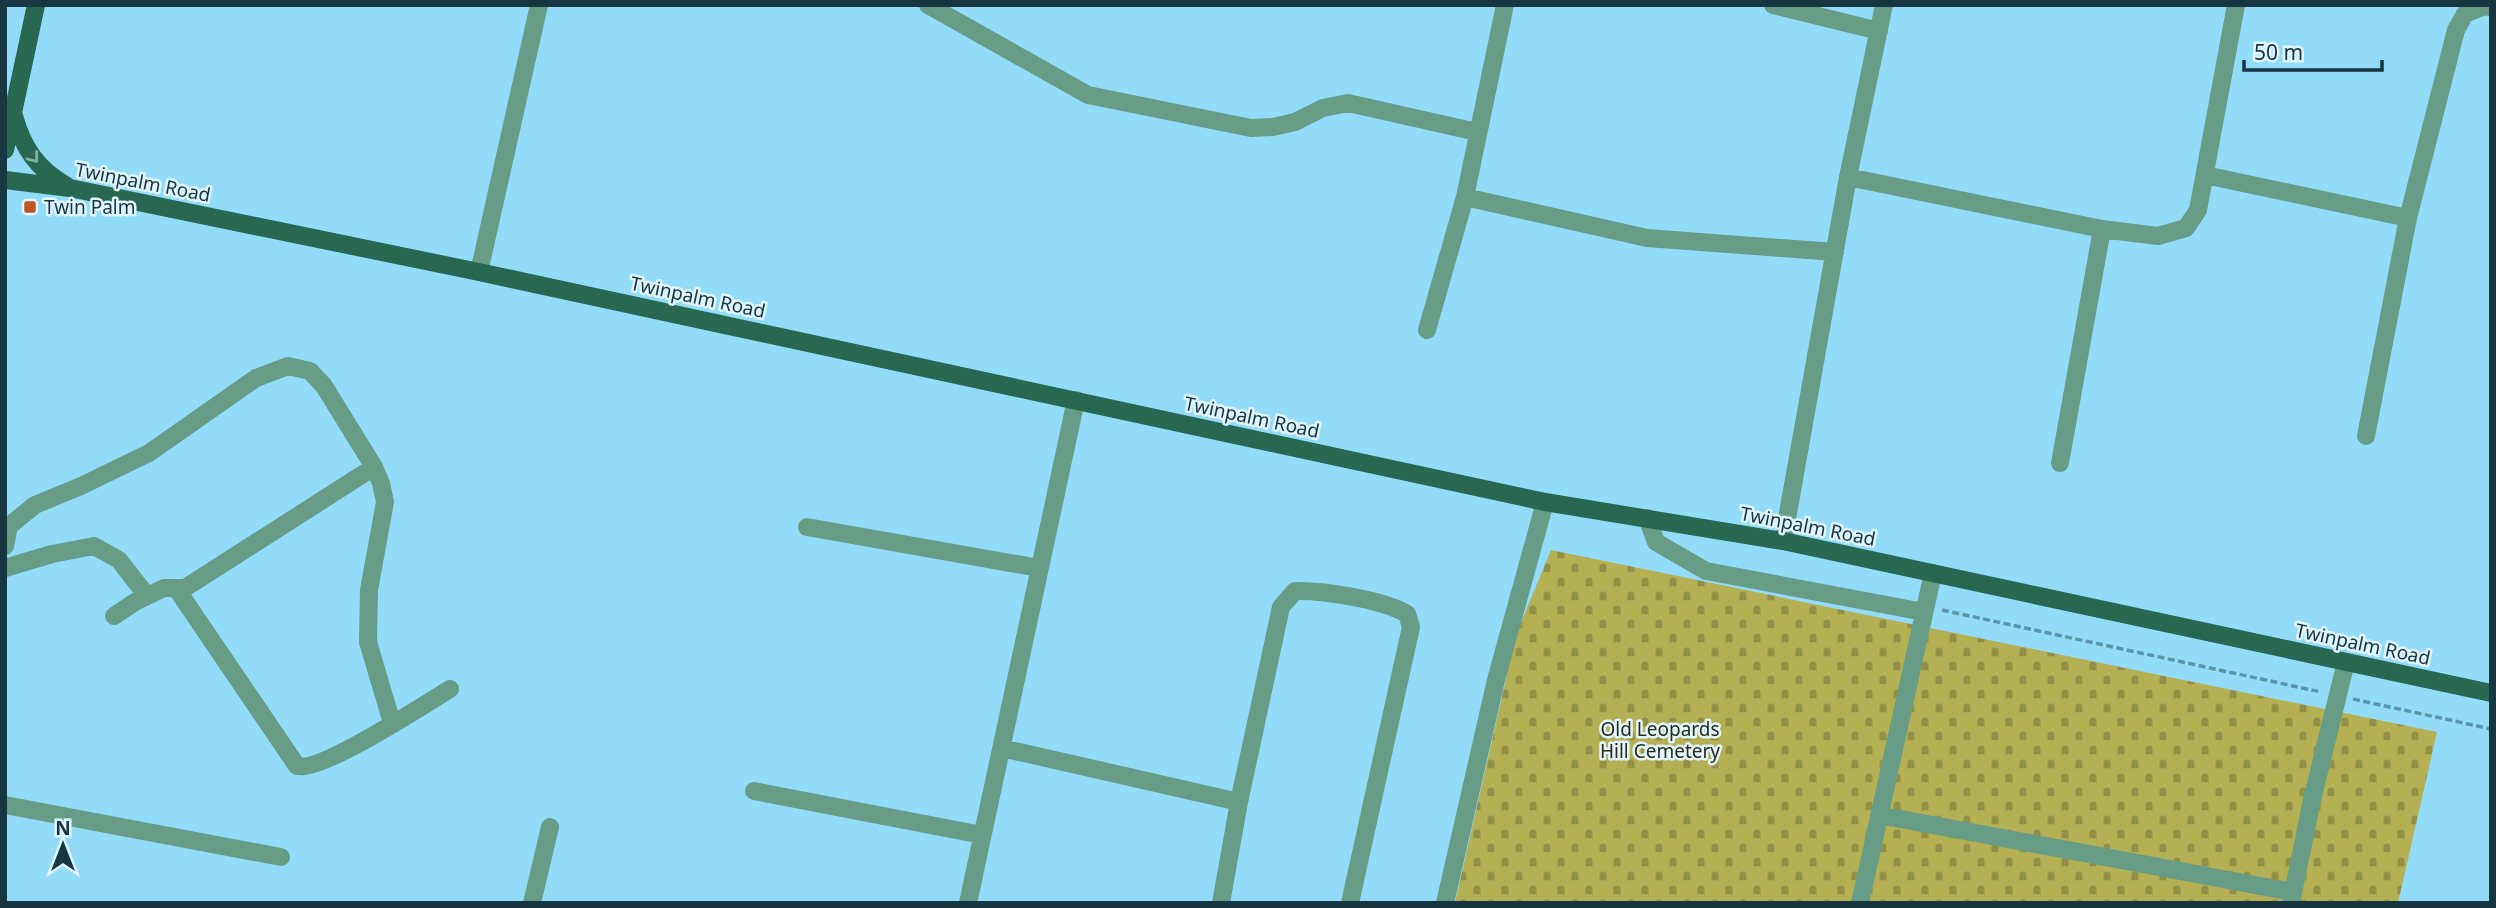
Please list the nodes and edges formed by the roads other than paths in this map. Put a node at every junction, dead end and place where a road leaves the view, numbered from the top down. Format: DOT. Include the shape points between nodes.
graph roads {
  1 [pos="36,5"];
  2 [pos="539,5"];
  3 [pos="928,5"];
  4 [pos="1504,5"];
  5 [pos="1773,5"];
  6 [pos="1884,5"];
  7 [pos="2236,5"];
  8 [pos="2491,7"];
  9 [pos="1879,32"];
  10 [pos="14,116"];
  11 [pos="1477,132"];
  12 [pos="5,150"];
  13 [pos="2205,175"];
  14 [pos="1848,177"];
  15 [pos="5,180"];
  16 [pos="70,188"];
  17 [pos="1465,197"];
  18 [pos="2407,218"];
  19 [pos="2102,229"];
  20 [pos="1835,252"];
  21 [pos="479,272"];
  22 [pos="1427,330"];
  23 [pos="1076,400"];
  24 [pos="2366,436"];
  25 [pos="2060,463"];
  26 [pos="374,467"];
  27 [pos="1545,502"];
  28 [pos="1647,519"];
  29 [pos="807,527"];
  30 [pos="1783,541"];
  31 [pos="5,546"];
  32 [pos="5,568"];
  33 [pos="1039,568"];
  34 [pos="1933,573"];
  35 [pos="176,588"];
  36 [pos="147,596"];
  37 [pos="1925,609"];
  38 [pos="114,616"];
  39 [pos="2346,662"];
  40 [pos="450,690"];
  41 [pos="2491,694"];
  42 [pos="392,723"];
  43 [pos="1002,748"];
  44 [pos="754,792"];
  45 [pos="1239,802"];
  46 [pos="5,805"];
  47 [pos="1879,815"];
  48 [pos="550,827"];
  49 [pos="982,835"];
  50 [pos="281,856"];
  51 [pos="2292,898"];
  52 [pos="532,903"];
  53 [pos="968,903"];
  54 [pos="1221,903"];
  55 [pos="1350,903"];
  56 [pos="1445,903"];
  57 [pos="1860,903"];
  1 -- 10 [label="main road"];
  2 -- 21 [label="street"];
  3 -- 11 [label="street" via="1088,95 1251,128 1295,122 1323,108 1348,103"];
  4 -- 11 [label="street"];
  5 -- 9 [label="street"];
  6 -- 9 [label="street"];
  7 -- 13 [label="street"];
  8 -- 18 [label="street" via="2465,14 2456,30"];
  9 -- 14 [label="street"];
  10 -- 12 [label="main road"];
  10 -- 16 [label="main road, one-way" via="33,160"];
  11 -- 17 [label="street"];
  13 -- 18 [label="street"];
  13 -- 19 [label="street" via="2198,210 2186,228 2158,236"];
  14 -- 19 [label="street"];
  14 -- 20 [label="street"];
  15 -- 16 [label="main road, Twinpalm Road"];
  16 -- 21 [label="main road, Twinpalm Road"];
  17 -- 20 [label="street" via="1647,238"];
  17 -- 22 [label="street"];
  18 -- 24 [label="street"];
  19 -- 25 [label="street"];
  20 -- 30 [label="street"];
  21 -- 23 [label="main road, Twinpalm Road"];
  23 -- 27 [label="main road, Twinpalm Road"];
  23 -- 33 [label="street"];
  26 -- 31 [label="street" via="324,386 310,371 288,366 256,378 149,453 35,505 9,526"];
  26 -- 35 [label="street" via="185,587"];
  26 -- 42 [label="street" via="385,502 369,590 368,642"];
  27 -- 28 [label="main road, Twinpalm Road"];
  27 -- 56 [label="street" via="1496,680"];
  28 -- 30 [label="main road, Twinpalm Road"];
  28 -- 37 [label="street" via="1656,542 1706,571"];
  29 -- 33 [label="street"];
  30 -- 34 [label="main road, Twinpalm Road"];
  32 -- 36 [label="street" via="94,546 119,560"];
  33 -- 43 [label="street"];
  34 -- 37 [label="street"];
  34 -- 39 [label="main road, Twinpalm Road"];
  35 -- 36 [label="street" via="164,587"];
  35 -- 42 [label="street" via="297,766 327,761"];
  36 -- 38 [label="street"];
  37 -- 47 [label="street"];
  39 -- 41 [label="main road, Twinpalm Road"];
  39 -- 51 [label="street"];
  40 -- 42 [label="street"];
  43 -- 45 [label="street"];
  43 -- 49 [label="street"];
  44 -- 49 [label="street"];
  45 -- 54 [label="street"];
  45 -- 55 [label="street" via="1281,607 1288,599 1295,592 1312,591 1395,607 1407,614 1410,627"];
  46 -- 50 [label="street"];
  47 -- 51 [label="street"];
  47 -- 57 [label="street"];
  48 -- 52 [label="street"];
  49 -- 53 [label="street"];
}
